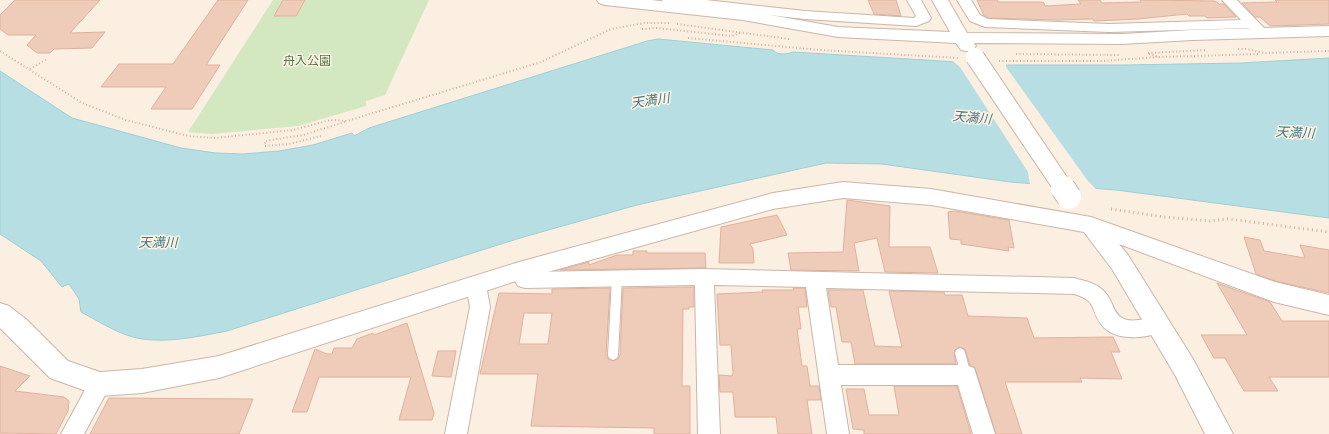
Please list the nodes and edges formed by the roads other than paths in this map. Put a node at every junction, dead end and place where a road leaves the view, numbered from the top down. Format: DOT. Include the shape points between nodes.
graph roads {
  1 [pos="605,0"];
  2 [pos="669,0"];
  3 [pos="914,0"];
  4 [pos="940,0"];
  5 [pos="964,0"];
  6 [pos="1229,0"];
  7 [pos="712,3"];
  8 [pos="1258,29"];
  9 [pos="1329,31"];
  10 [pos="961,37"];
  11 [pos="1091,225"];
  12 [pos="519,271"];
  13 [pos="704,277"];
  14 [pos="618,278"];
  15 [pos="815,279"];
  16 [pos="476,285"];
  17 [pos="1329,305"];
  18 [pos="0,313"];
  19 [pos="1158,325"];
  20 [pos="960,353"];
  21 [pos="613,355"];
  22 [pos="830,375"];
  23 [pos="966,375"];
  24 [pos="100,384"];
  25 [pos="72,434"];
  26 [pos="456,434"];
  27 [pos="709,434"];
  28 [pos="838,434"];
  29 [pos="984,434"];
  30 [pos="1219,434"];
  1 -- 10 [label="street" via="744,15 838,32"];
  2 -- 7 [label="street"];
  3 -- 7 [label="street" via="924,18 916,22 805,15"];
  4 -- 10 [label="street"];
  5 -- 8 [label="street" via="974,18 985,23 1109,28"];
  6 -- 8 [label="street"];
  8 -- 9 [label="street"];
  8 -- 10 [label="street" via="1114,39"];
  10 -- 11 [label="street, bridge" via="967,57"];
  11 -- 12 [label="street" via="931,197 843,190 773,201"];
  11 -- 17 [label="street" via="1274,292"];
  11 -- 19 [label="street" via="1120,262"];
  12 -- 14 [label="street" via="525,280"];
  12 -- 16 [label="street"];
  13 -- 14 [label="street"];
  13 -- 15 [label="street"];
  13 -- 27 [label="street"];
  14 -- 21 [label="lane"];
  15 -- 19 [label="street" via="1074,286 1089,290 1102,302 1108,318 1118,325 1139,328"];
  15 -- 22 [label="street"];
  16 -- 24 [label="street" via="219,367 142,381"];
  16 -- 26 [label="street" via="480,307"];
  18 -- 24 [label="street" via="58,370"];
  19 -- 30 [label="street" via="1184,367"];
  20 -- 23 [label="lane"];
  22 -- 23 [label="street"];
  22 -- 28 [label="street"];
  23 -- 29 [label="street"];
  24 -- 25 [label="street"];
}
